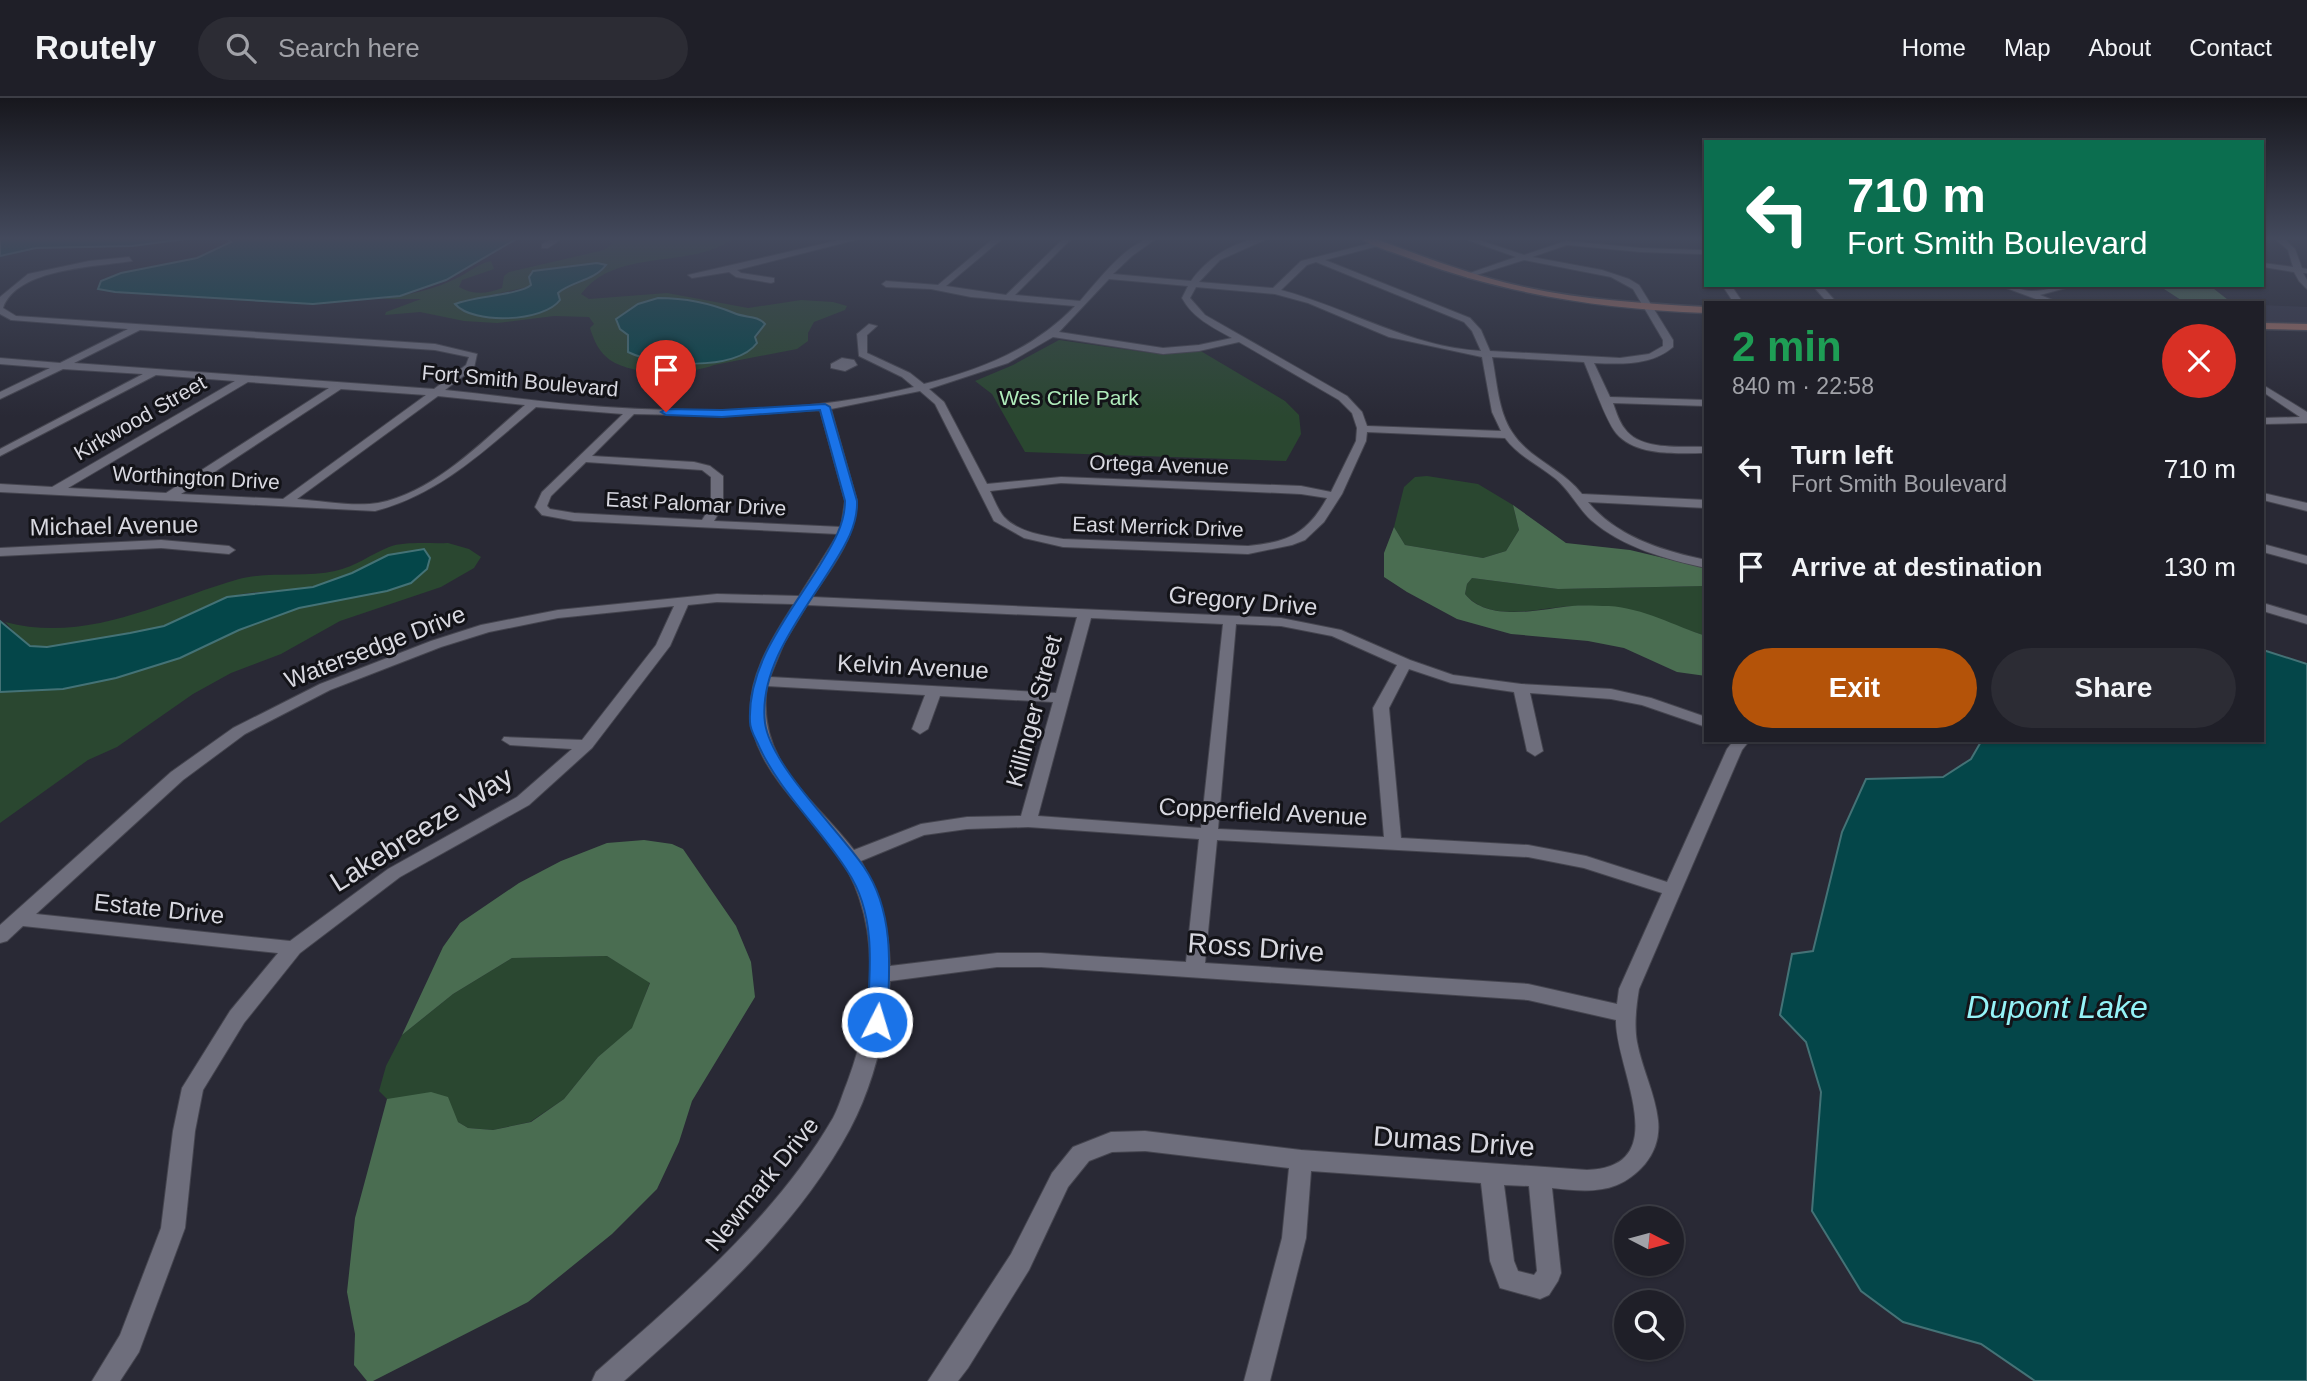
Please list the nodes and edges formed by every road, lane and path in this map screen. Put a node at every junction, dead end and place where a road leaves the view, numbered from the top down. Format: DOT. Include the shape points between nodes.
graph roads {
  1 [pos="1007,298"];
  2 [pos="1087,298"];
  3 [pos="1186,298"];
  4 [pos="1300,298"];
  5 [pos="1412,298"];
  6 [pos="1566,298"];
  7 [pos="1643,298"];
  8 [pos="1082,304"];
  9 [pos="1648,307"];
  10 [pos="0,308"];
  11 [pos="1704,310"];
  12 [pos="872,326"];
  13 [pos="2264,326"];
  14 [pos="2307,327"];
  15 [pos="138,328"];
  16 [pos="1051,334"];
  17 [pos="1240,339"];
  18 [pos="1485,354"];
  19 [pos="868,358"];
  20 [pos="1588,360"];
  21 [pos="0,361"];
  22 [pos="851,362"];
  23 [pos="62,366"];
  24 [pos="153,372"];
  25 [pos="246,379"];
  26 [pos="340,385"];
  27 [pos="920,389"];
  28 [pos="2264,389"];
  29 [pos="436,393"];
  30 [pos="0,396"];
  31 [pos="1606,400"];
  32 [pos="534,403"];
  33 [pos="1704,403"];
  34 [pos="825,407"];
  35 [pos="633,410"];
  36 [pos="2307,419"];
  37 [pos="2264,421"];
  38 [pos="1364,429"];
  39 [pos="1508,435"];
  40 [pos="1704,450"];
  41 [pos="0,453"];
  42 [pos="584,459"];
  43 [pos="0,488"];
  44 [pos="983,488"];
  45 [pos="54,491"];
  46 [pos="169,496"];
  47 [pos="1333,496"];
  48 [pos="2264,496"];
  49 [pos="1582,498"];
  50 [pos="286,502"];
  51 [pos="1704,504"];
  52 [pos="2307,507"];
  53 [pos="706,524"];
  54 [pos="845,531"];
  55 [pos="2264,548"];
  56 [pos="229,550"];
  57 [pos="0,552"];
  58 [pos="2307,560"];
  59 [pos="1704,564"];
  60 [pos="804,600"];
  61 [pos="683,602"];
  62 [pos="2264,607"];
  63 [pos="1085,613"];
  64 [pos="1230,619"];
  65 [pos="2307,620"];
  66 [pos="1405,663"];
  67 [pos="761,681"];
  68 [pos="1521,688"];
  69 [pos="934,692"];
  70 [pos="1062,698"];
  71 [pos="1704,721"];
  72 [pos="920,729"];
  73 [pos="510,740"];
  74 [pos="1740,742"];
  75 [pos="586,745"];
  76 [pos="1535,751"];
  77 [pos="1028,821"];
  78 [pos="1209,834"];
  79 [pos="1392,844"];
  80 [pos="850,858"];
  81 [pos="1674,890"];
  82 [pos="19,919"];
  83 [pos="0,936"];
  84 [pos="293,948"];
  85 [pos="1195,971"];
  86 [pos="881,975"];
  87 [pos="1625,1014"];
  88 [pos="1301,1160"];
  89 [pos="1491,1172"];
  90 [pos="1539,1177"];
  91 [pos="105,1381"];
  92 [pos="605,1381"];
  93 [pos="941,1381"];
  94 [pos="1258,1381"];
  1 -- 8 [label="street"];
  2 -- 8 [label="street, Fort Smith Boulevard"];
  3 -- 17 [label="street" via="1191,307"];
  4 -- 18 [label="street" via="1404,338"];
  5 -- 18 [label="street" via="1467,320 1480,333"];
  6 -- 9 [label="main road"];
  7 -- 9 [label="street"];
  8 -- 16 [label="street, Fort Smith Boulevard"];
  9 -- 11 [label="main road"];
  9 -- 20 [label="street" via="1668,347 1660,354 1633,361"];
  10 -- 15 [label="street" via="15,318"];
  12 -- 19 [label="street" via="862,334 862,354"];
  13 -- 14 [label="main road"];
  15 -- 23 [label="street"];
  15 -- 29 [label="street" via="435,347 474,356 471,366"];
  16 -- 17 [label="street" via="1163,351"];
  16 -- 27 [label="street, Fort Smith Boulevard" via="994,365"];
  17 -- 38 [label="street" via="1343,398 1361,417"];
  18 -- 20 [label="street"];
  18 -- 39 [label="street"];
  19 -- 22 [label="street"];
  19 -- 27 [label="street, East Merrick Drive" via="906,375"];
  20 -- 31 [label="street"];
  21 -- 23 [label="street, Fort Smith Boulevard"];
  23 -- 24 [label="street, Fort Smith Boulevard"];
  23 -- 30 [label="street"];
  24 -- 25 [label="street, Fort Smith Boulevard"];
  24 -- 41 [label="street"];
  25 -- 26 [label="street, Fort Smith Boulevard"];
  25 -- 45 [label="street, Kirkwood Street"];
  26 -- 29 [label="street, Fort Smith Boulevard"];
  26 -- 46 [label="street"];
  27 -- 34 [label="street, Fort Smith Boulevard"];
  27 -- 44 [label="street, East Merrick Drive" via="939,402"];
  28 -- 36 [label="street"];
  29 -- 32 [label="street, Fort Smith Boulevard"];
  29 -- 50 [label="street"];
  31 -- 33 [label="street"];
  31 -- 40 [label="street" via="1620,431 1632,440 1655,447"];
  32 -- 35 [label="street, Fort Smith Boulevard"];
  32 -- 50 [label="street, Worthington Drive" via="424,492 375,507"];
  34 -- 35 [label="street, Fort Smith Boulevard" via="722,413"];
  34 -- 54 [label="street, Newmark Drive" via="851,501"];
  35 -- 42 [label="street"];
  36 -- 37 [label="street"];
  38 -- 39 [label="street"];
  38 -- 47 [label="street, East Merrick Drive"];
  39 -- 49 [label="street"];
  42 -- 53 [label="street" via="706,468 717,477 717,506"];
  42 -- 53 [label="street, East Palomar Drive" via="547,495 541,508 546,512"];
  43 -- 45 [label="street, Worthington Drive"];
  44 -- 47 [label="street, Ortega Avenue" via="1061,480 1301,490"];
  44 -- 47 [label="street, East Merrick Drive" via="998,518 1035,538 1248,550 1301,537 1322,518"];
  45 -- 46 [label="street, Worthington Drive"];
  46 -- 50 [label="street, Worthington Drive"];
  48 -- 52 [label="street"];
  49 -- 51 [label="street"];
  49 -- 59 [label="street" via="1593,515 1620,535 1668,556"];
  53 -- 54 [label="street, East Palomar Drive"];
  54 -- 60 [label="street, Newmark Drive"];
  55 -- 58 [label="street"];
  56 -- 57 [label="street, Michael Avenue" via="161,544"];
  60 -- 61 [label="street, Watersedge Drive"];
  60 -- 63 [label="street, Gregory Drive"];
  60 -- 67 [label="street, Newmark Drive"];
  61 -- 75 [label="street, Lakebreeze Way" via="663,646"];
  61 -- 82 [label="street, Watersedge Drive" via="558,614 486,628 324,687 239,731 177,776"];
  62 -- 65 [label="street"];
  63 -- 64 [label="street, Gregory Drive"];
  63 -- 70 [label="street, Killinger Street"];
  64 -- 66 [label="street, Gregory Drive" via="1281,622 1336,633"];
  64 -- 78 [label="street"];
  66 -- 68 [label="street, Gregory Drive" via="1451,679"];
  66 -- 79 [label="street" via="1381,708"];
  67 -- 69 [label="street, Kelvin Avenue"];
  67 -- 80 [label="street, Newmark Drive" via="757,724 775,766"];
  68 -- 71 [label="street, Gregory Drive" via="1611,694"];
  68 -- 76 [label="street"];
  69 -- 70 [label="street, Kelvin Avenue"];
  69 -- 72 [label="street"];
  70 -- 77 [label="street, Killinger Street"];
  73 -- 75 [label="street"];
  74 -- 81 [label="street, Dumas Drive"];
  75 -- 84 [label="street, Lakebreeze Way" via="523,800 394,873"];
  77 -- 78 [label="street, Copperfield Avenue"];
  77 -- 80 [label="street, Copperfield Avenue" via="921,830"];
  78 -- 79 [label="street, Copperfield Avenue"];
  78 -- 85 [label="street"];
  79 -- 81 [label="street, Copperfield Avenue" via="1528,851 1586,862"];
  80 -- 86 [label="street, Newmark Drive" via="874,913"];
  81 -- 87 [label="street, Dumas Drive" via="1629,989"];
  82 -- 83 [label="street, Watersedge Drive"];
  82 -- 84 [label="street, Estate Drive"];
  84 -- 91 [label="street, Lakebreeze Way" via="237,1017 192,1088 173,1228 130,1343"];
  85 -- 86 [label="street, Ross Drive" via="997,960"];
  85 -- 87 [label="street, Ross Drive" via="1528,992"];
  86 -- 92 [label="street, Newmark Drive" via="877,1022 867,1061 835,1134 810,1171 696,1300"];
  87 -- 90 [label="street, Dumas Drive" via="1627,1043 1648,1124 1641,1155 1615,1177"];
  88 -- 89 [label="street, Dumas Drive"];
  88 -- 93 [label="street, Dumas Drive" via="1145,1141 1111,1142 1081,1154 1060,1180 1020,1262"];
  88 -- 94 [label="street" via="1294,1238"];
  89 -- 90 [label="street, Dumas Drive"];
  89 -- 90 [label="street" via="1502,1261 1509,1280 1540,1287 1549,1273"];
}
